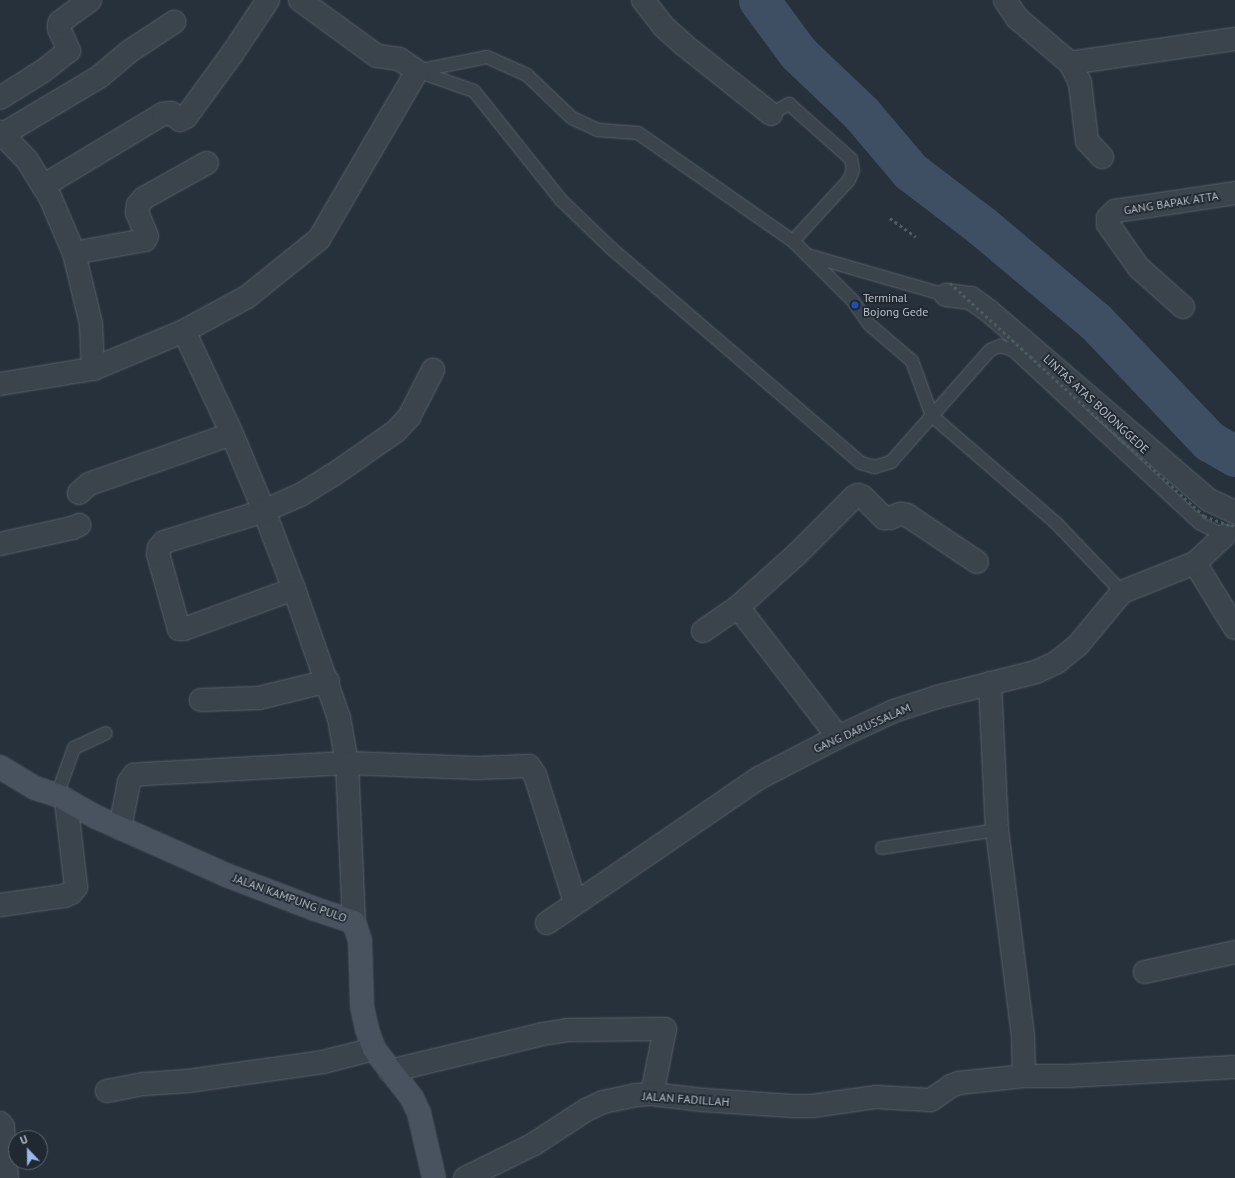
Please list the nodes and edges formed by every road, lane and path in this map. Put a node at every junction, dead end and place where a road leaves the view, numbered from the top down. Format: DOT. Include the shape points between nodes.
graph roads {
  1 [pos="90,0"];
  2 [pos="268,0"];
  3 [pos="300,0"];
  4 [pos="643,0"];
  5 [pos="1005,0"];
  6 [pos="174,22"];
  7 [pos="1235,39"];
  8 [pos="1070,63"];
  9 [pos="417,71"];
  10 [pos="0,98"];
  11 [pos="771,114"];
  12 [pos="1,134"];
  13 [pos="1102,157"];
  14 [pos="207,163"];
  15 [pos="43,186"];
  16 [pos="1235,193"];
  17 [pos="890,218"];
  18 [pos="916,237"];
  19 [pos="793,241"];
  20 [pos="74,253"];
  21 [pos="806,254"];
  22 [pos="948,289"];
  23 [pos="1183,306"];
  24 [pos="184,331"];
  25 [pos="93,369"];
  26 [pos="433,370"];
  27 [pos="0,384"];
  28 [pos="932,416"];
  29 [pos="232,434"];
  30 [pos="79,493"];
  31 [pos="264,511"];
  32 [pos="1235,512"];
  33 [pos="79,525"];
  34 [pos="1231,531"];
  35 [pos="0,544"];
  36 [pos="977,562"];
  37 [pos="1195,563"];
  38 [pos="294,589"];
  39 [pos="1122,592"];
  40 [pos="738,607"];
  41 [pos="1235,628"];
  42 [pos="703,631"];
  43 [pos="328,681"];
  44 [pos="990,683"];
  45 [pos="201,700"];
  46 [pos="106,733"];
  47 [pos="838,737"];
  48 [pos="347,763"];
  49 [pos="0,767"];
  50 [pos="61,798"];
  51 [pos="120,828"];
  52 [pos="997,830"];
  53 [pos="882,848"];
  54 [pos="575,902"];
  55 [pos="0,905"];
  56 [pos="354,922"];
  57 [pos="547,923"];
  58 [pos="1235,952"];
  59 [pos="1145,972"];
  60 [pos="374,1049"];
  61 [pos="1235,1067"];
  62 [pos="390,1071"];
  63 [pos="1024,1076"];
  64 [pos="107,1092"];
  65 [pos="652,1094"];
  66 [pos="0,1123"];
  67 [pos="7,1178"];
  68 [pos="434,1178"];
  69 [pos="465,1178"];
  1 -- 10 [label="street" via="58,25 69,51"];
  2 -- 15 [label="street" via="186,117 180,120 171,113 163,114"];
  3 -- 9 [label="street" via="377,56 399,59"];
  4 -- 11 [label="street" via="663,26 684,45"];
  5 -- 8 [label="street" via="1017,18"];
  6 -- 12 [label="street" via="130,51 99,77"];
  7 -- 8 [label="street"];
  8 -- 13 [label="street" via="1080,84 1087,141"];
  9 -- 19 [label="lane" via="487,56 527,75 572,118 598,130 638,134"];
  9 -- 24 [label="street" via="319,239 247,297"];
  9 -- 28 [label="lane" via="474,91 561,200 612,249 861,463 874,467 891,462"];
  11 -- 19 [label="lane" via="789,104 851,160 854,170 849,180"];
  12 -- 15 [label="street" via="27,160"];
  14 -- 20 [label="street" via="144,198 138,205 137,212 148,236 145,240"];
  15 -- 20 [label="street"];
  16 -- 23 [label="street, GANG BAPAK ATTA" via="1115,211 1108,218 1108,224 1139,268"];
  17 -- 18 [label="path"];
  19 -- 21 [label="lane"];
  20 -- 25 [label="street" via="91,324"];
  21 -- 22 [label="lane"];
  21 -- 28 [label="lane" via="853,301 870,325 912,361"];
  22 -- 32 [label="street" via="971,298 989,310 1209,500"];
  22 -- 34 [label="path, LINTAS ATAS BOJONGGEDE, bridge" via="1204,516 1231,526"];
  24 -- 25 [label="street"];
  24 -- 29 [label="street"];
  25 -- 27 [label="street"];
  26 -- 31 [label="street" via="409,417 396,431 327,479 302,494"];
  28 -- 34 [label="lane" via="990,350 1000,346 1013,350 1199,523"];
  28 -- 39 [label="lane" via="1056,523"];
  29 -- 30 [label="street" via="89,484"];
  29 -- 31 [label="street"];
  31 -- 38 [label="street"];
  31 -- 38 [label="street" via="164,542 159,548 158,554 176,624 184,629"];
  33 -- 35 [label="street"];
  34 -- 37 [label="street, GANG DARUSSALAM"];
  36 -- 40 [label="street" via="907,515 884,518 863,497 858,496"];
  37 -- 39 [label="street, GANG DARUSSALAM"];
  37 -- 41 [label="street"];
  38 -- 43 [label="street"];
  39 -- 44 [label="street, GANG DARUSSALAM" via="1078,645 1057,662 1036,672"];
  40 -- 42 [label="street"];
  40 -- 47 [label="street"];
  43 -- 45 [label="street" via="259,698"];
  43 -- 48 [label="street" via="339,718"];
  44 -- 47 [label="street, GANG DARUSSALAM" via="894,711"];
  44 -- 52 [label="street"];
  46 -- 50 [label="lane" via="74,748"];
  47 -- 54 [label="street, GANG DARUSSALAM" via="759,778"];
  48 -- 51 [label="street" via="134,775 128,782"];
  48 -- 54 [label="street" via="477,768 529,766 535,775"];
  48 -- 56 [label="street"];
  49 -- 50 [label="street, JALAN KAMPUNG PULO" via="35,788"];
  50 -- 51 [label="street, JALAN KAMPUNG PULO"];
  50 -- 55 [label="street" via="76,887 71,894 64,896"];
  51 -- 56 [label="street, JALAN KAMPUNG PULO" via="226,875"];
  52 -- 53 [label="lane"];
  52 -- 63 [label="street" via="1023,1036"];
  54 -- 57 [label="street, GANG DARUSSALAM"];
  56 -- 60 [label="street, JALAN KAMPUNG PULO" via="360,941 362,1006"];
  58 -- 59 [label="street"];
  60 -- 62 [label="street, JALAN KAMPUNG PULO"];
  60 -- 64 [label="street" via="323,1062 196,1080 144,1084"];
  61 -- 63 [label="street"];
  62 -- 65 [label="street" via="568,1030 665,1029"];
  62 -- 68 [label="street, JALAN KAMPUNG PULO" via="412,1098 419,1112"];
  63 -- 65 [label="street, JALAN FADILLAH" via="959,1083 927,1100 876,1097 812,1106 703,1100"];
  65 -- 69 [label="street, JALAN FADILLAH" via="603,1102 586,1110 534,1144"];
  66 -- 67 [label="street" via="3,1126"];
}
